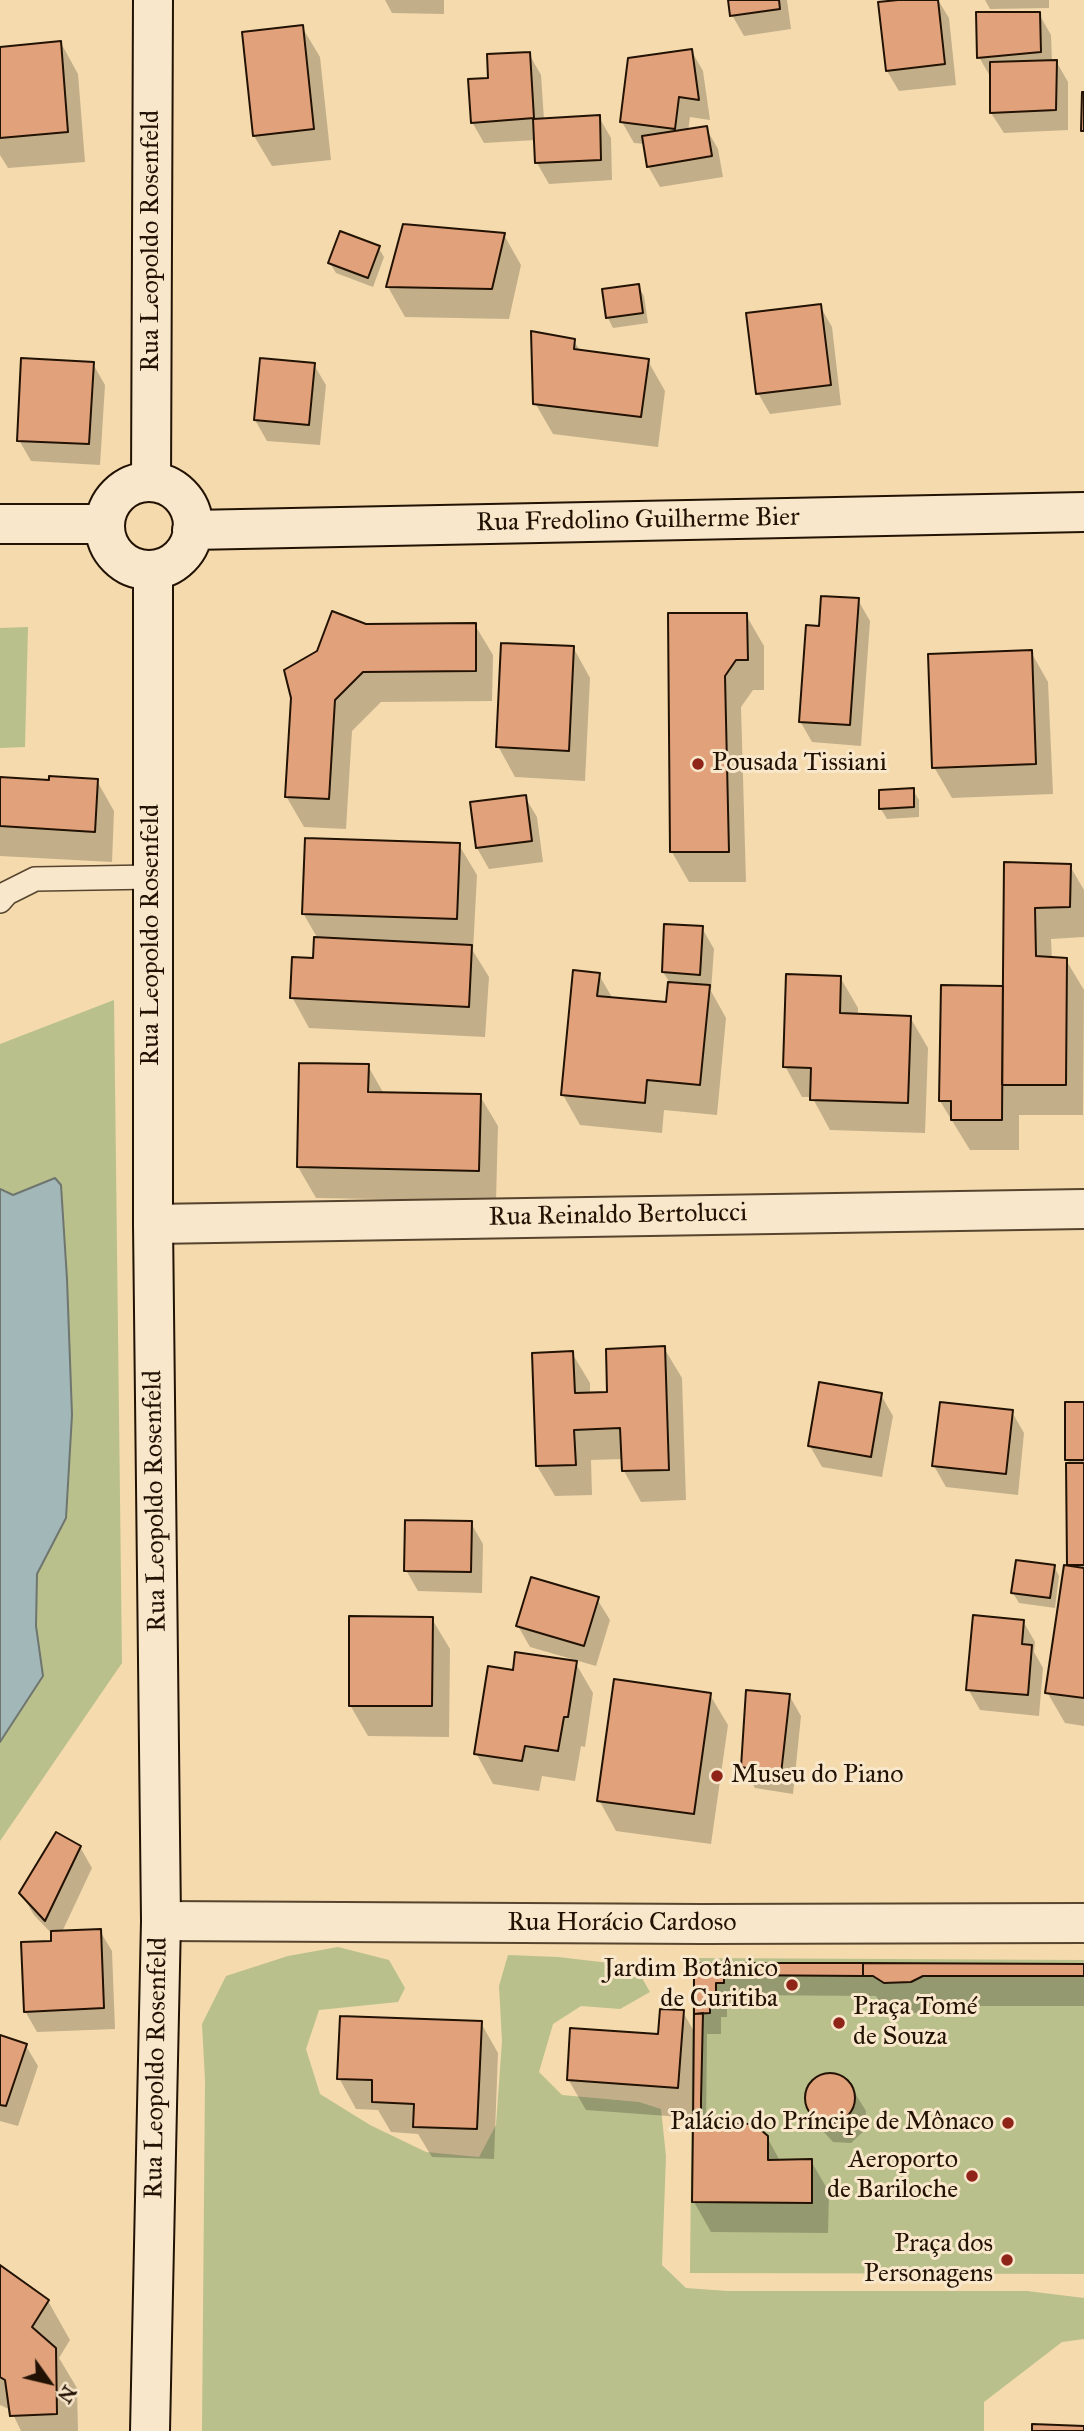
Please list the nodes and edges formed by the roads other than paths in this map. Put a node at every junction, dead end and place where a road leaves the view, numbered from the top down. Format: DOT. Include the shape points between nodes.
graph roads {
  1 [pos="153,0"];
  2 [pos="152,482"];
  3 [pos="1084,512"];
  4 [pos="0,524"];
  5 [pos="104,524"];
  6 [pos="192,530"];
  7 [pos="153,570"];
  8 [pos="152,877"];
  9 [pos="0,901"];
  10 [pos="1084,1209"];
  11 [pos="153,1224"];
  12 [pos="161,1921"];
  13 [pos="1084,1923"];
  14 [pos="148,2428"];
  1 -- 2 [label="street, Rua Leopoldo Rosenfeld"];
  2 -- 5 [label="street" via="138,483 114,498"];
  2 -- 6 [label="street" via="166,485 187,503"];
  3 -- 6 [label="street, Rua Fredolino Guilherme Bier"];
  4 -- 5 [label="street"];
  5 -- 7 [label="street" via="110,545 124,563"];
  6 -- 7 [label="street" via="180,557"];
  7 -- 8 [label="street, Rua Leopoldo Rosenfeld"];
  8 -- 9 [label="lane" via="35,879"];
  8 -- 11 [label="street, Rua Leopoldo Rosenfeld"];
  10 -- 11 [label="street, Rua Reinaldo Bertolucci"];
  11 -- 12 [label="street, Rua Leopoldo Rosenfeld"];
  12 -- 13 [label="street, Rua Horácio Cardoso"];
  12 -- 14 [label="street, Rua Leopoldo Rosenfeld"];
}
